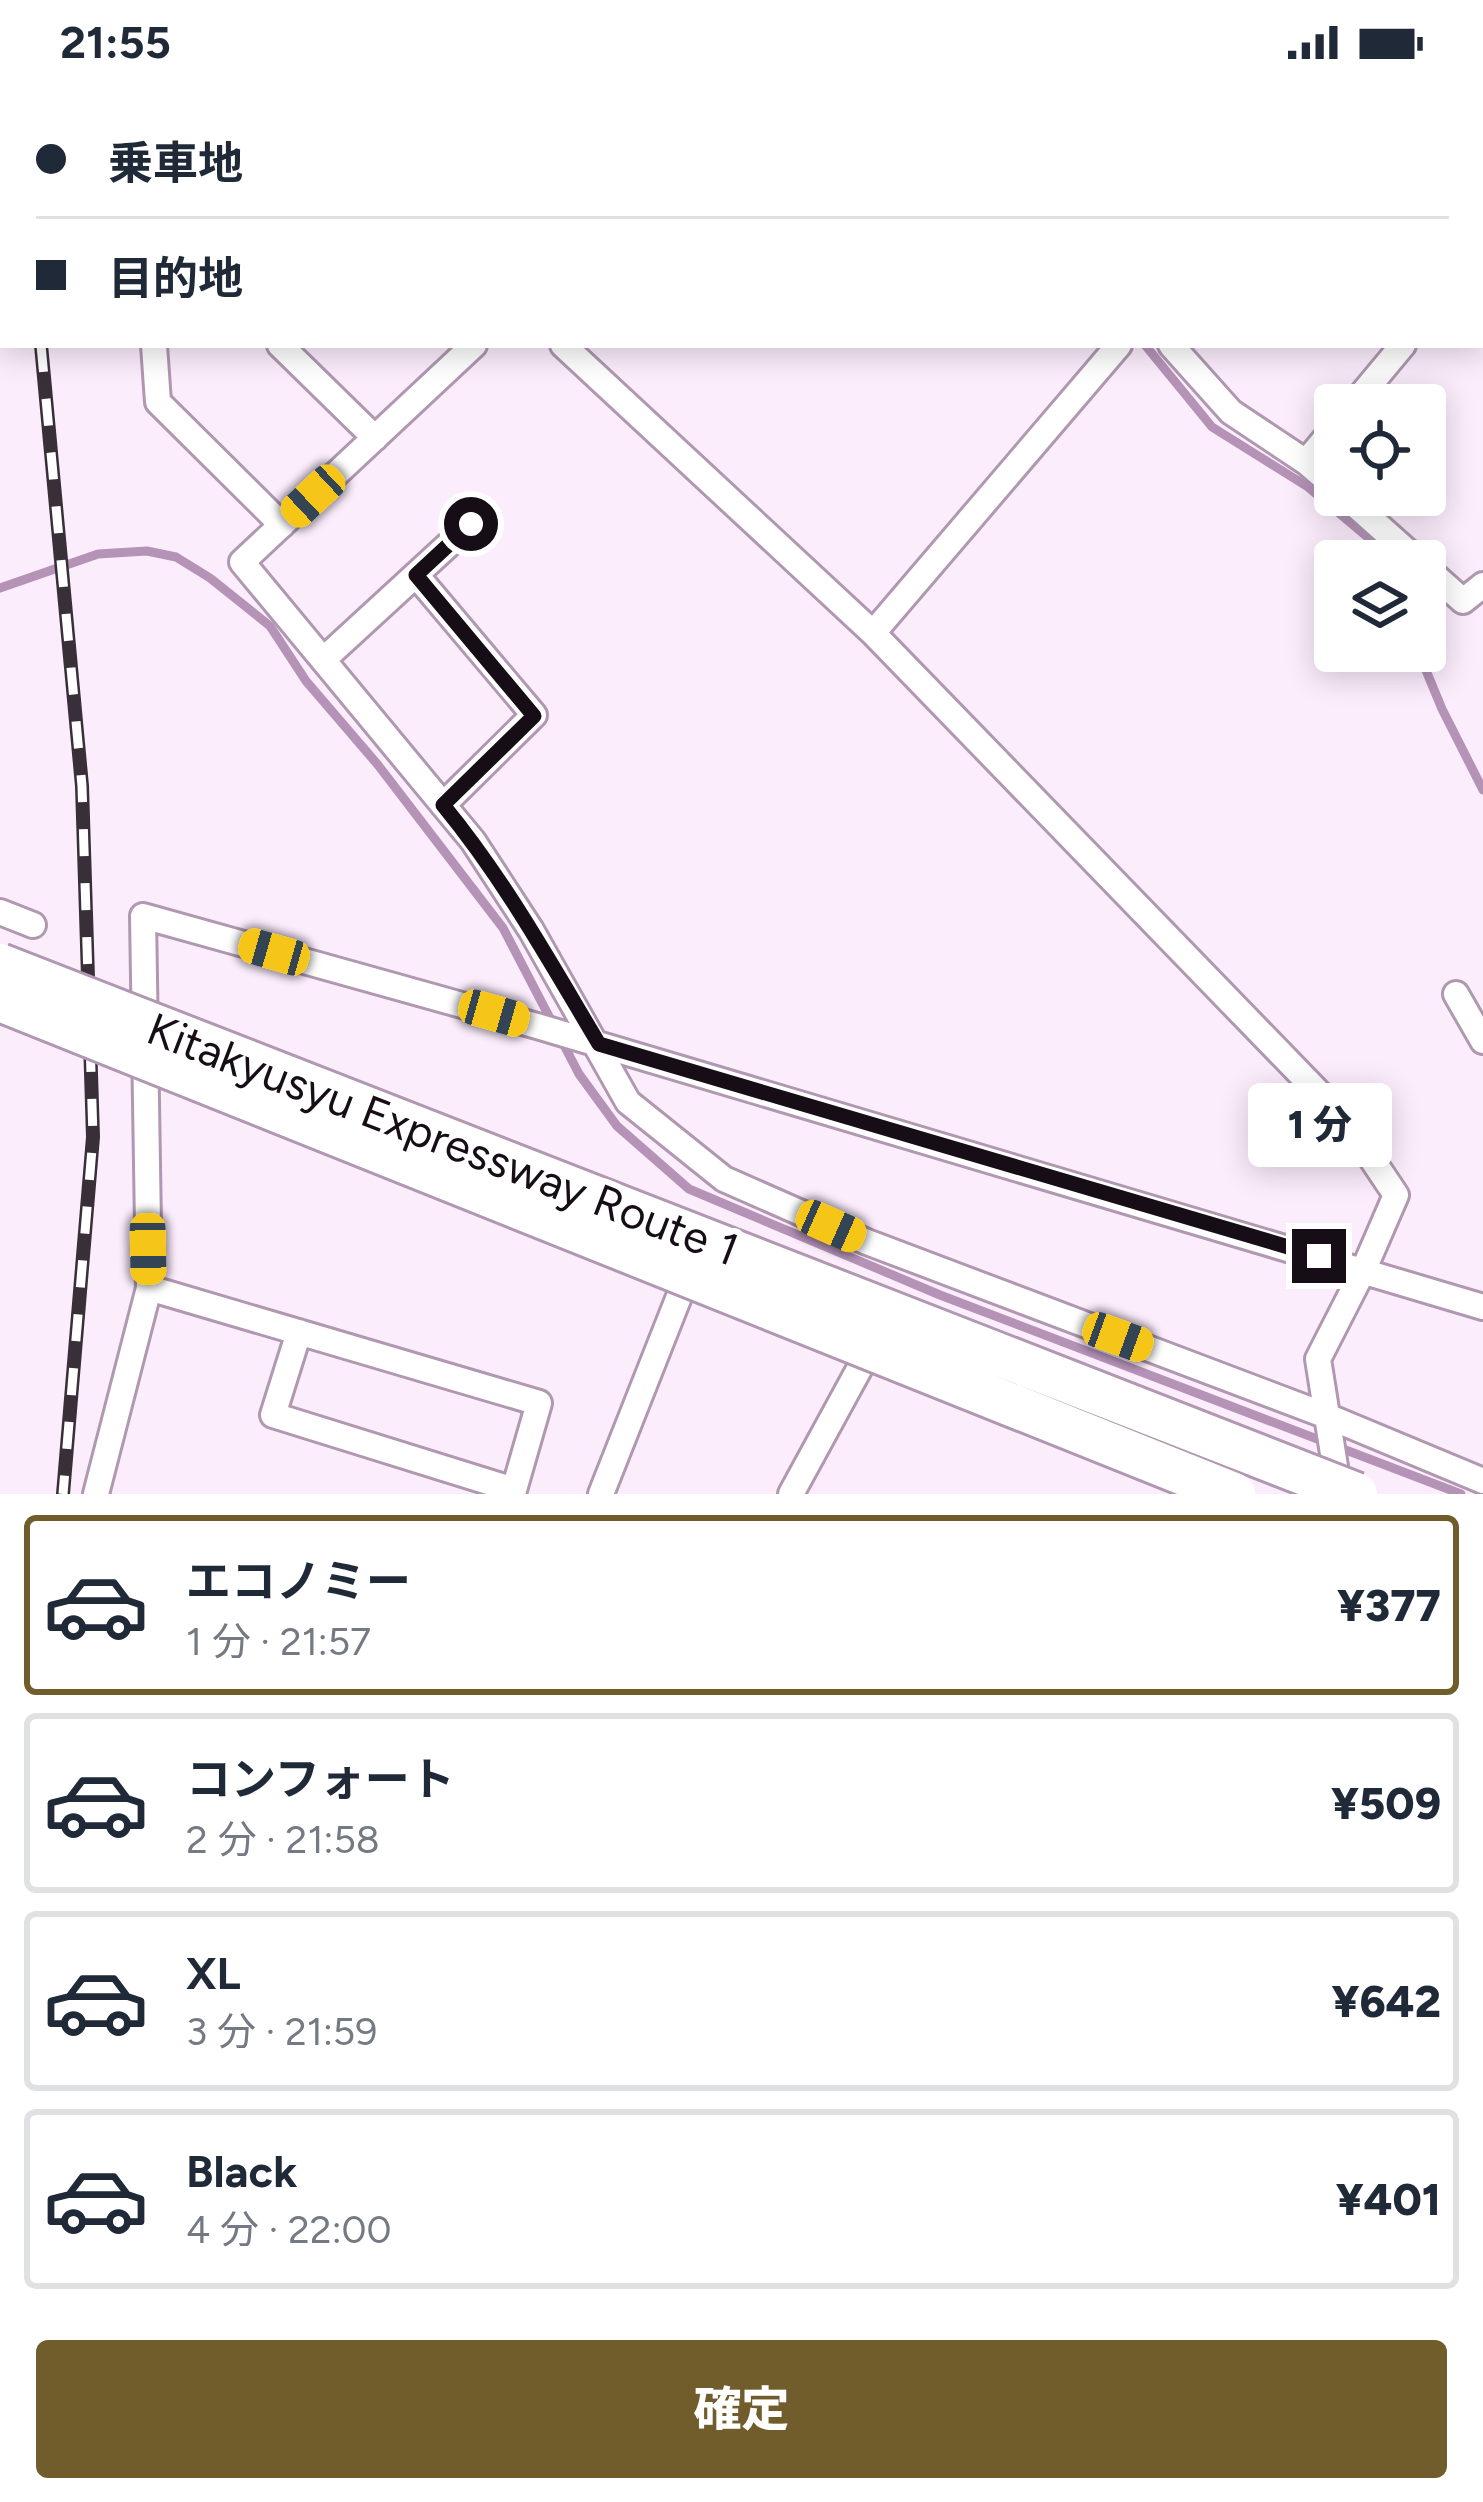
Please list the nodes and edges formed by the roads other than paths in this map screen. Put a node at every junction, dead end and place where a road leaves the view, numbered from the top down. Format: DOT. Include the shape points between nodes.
graph roads {
  1 [pos="154,348"];
  2 [pos="283,348"];
  3 [pos="470,348"];
  4 [pos="566,348"];
  5 [pos="1116,348"];
  6 [pos="1175,348"];
  7 [pos="1400,348"];
  8 [pos="1370,384"];
  9 [pos="375,438"];
  10 [pos="1314,452"];
  11 [pos="1306,461"];
  12 [pos="1314,468"];
  13 [pos="1367,516"];
  14 [pos="471,524"];
  15 [pos="281,525"];
  16 [pos="1394,540"];
  17 [pos="416,575"];
  18 [pos="1483,585"];
  19 [pos="1446,587"];
  20 [pos="873,633"];
  21 [pos="323,659"];
  22 [pos="443,805"];
  23 [pos="0,912"];
  24 [pos="34,925"];
  25 [pos="0,965"];
  26 [pos="1456,994"];
  27 [pos="0,1000"];
  28 [pos="1483,1041"];
  29 [pos="599,1044"];
  30 [pos="1364,1269"];
  31 [pos="686,1279"];
  32 [pos="148,1288"];
  33 [pos="1483,1306"];
  34 [pos="299,1332"];
  35 [pos="869,1351"];
  36 [pos="1327,1416"];
  37 [pos="1483,1481"];
  38 [pos="96,1494"];
  39 [pos="601,1494"];
  40 [pos="790,1494"];
  41 [pos="1234,1494"];
  42 [pos="1345,1494"];
  43 [pos="1356,1494"];
  1 -- 15 [label="street" via="158,402"];
  2 -- 9 [label="street"];
  3 -- 9 [label="street"];
  4 -- 20 [label="street"];
  5 -- 20 [label="street"];
  6 -- 11 [label="street" via="1231,412"];
  7 -- 8 [label="street"];
  9 -- 15 [label="street"];
  10 -- 11 [label="street"];
  11 -- 12 [label="street"];
  13 -- 16 [label="street"];
  14 -- 17 [label="street"];
  15 -- 21 [label="street" via="242,562"];
  17 -- 21 [label="street"];
  17 -- 22 [label="street" via="534,716"];
  18 -- 19 [label="street" via="1462,601"];
  20 -- 30 [label="street" via="1347,1122 1396,1195"];
  21 -- 22 [label="street"];
  22 -- 29 [label="street"];
  23 -- 24 [label="street"];
  25 -- 43 [label="highway, Kitakyusyu Expressway Route 1, bridge"];
  26 -- 28 [label="street"];
  27 -- 41 [label="highway, Kitakyusyu Expressway Route 1, bridge"];
  29 -- 30 [label="street"];
  29 -- 32 [label="street" via="143,916"];
  29 -- 36 [label="street" via="628,1102 724,1178 867,1242"];
  30 -- 33 [label="street"];
  30 -- 36 [label="street" via="1318,1359"];
  31 -- 39 [label="street"];
  32 -- 34 [label="street"];
  32 -- 38 [label="street"];
  34 -- 34 [label="street" via="539,1402 514,1490 273,1415"];
  35 -- 40 [label="street"];
  36 -- 37 [label="street"];
  36 -- 42 [label="street"];
}
